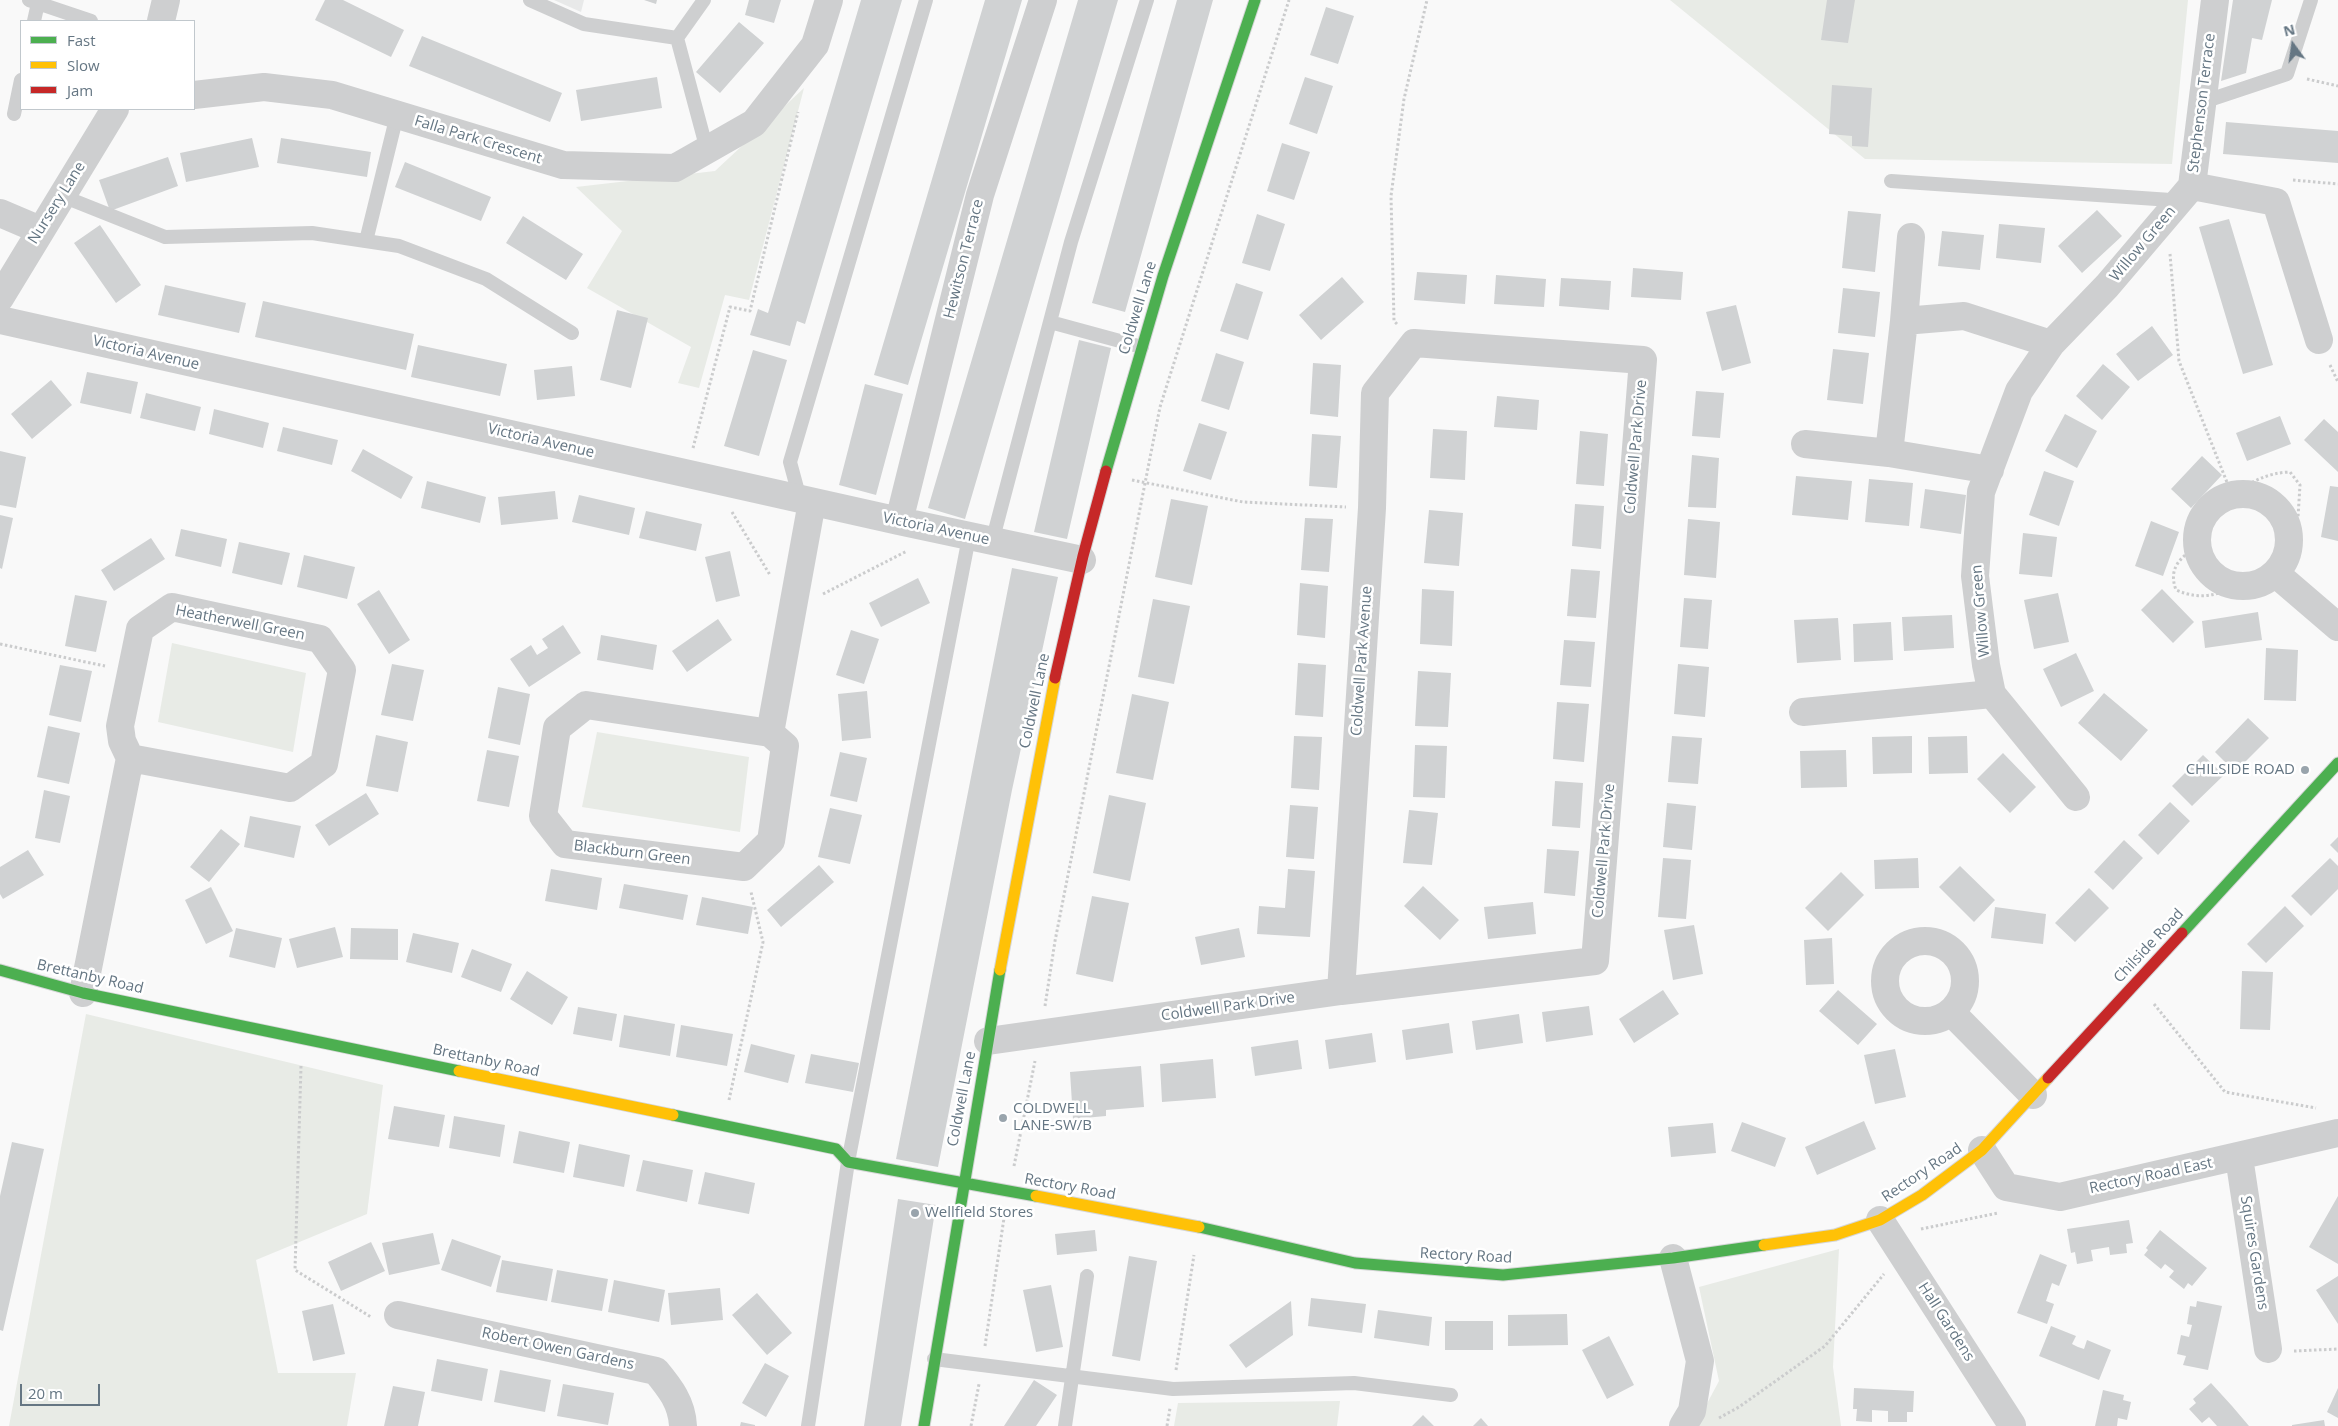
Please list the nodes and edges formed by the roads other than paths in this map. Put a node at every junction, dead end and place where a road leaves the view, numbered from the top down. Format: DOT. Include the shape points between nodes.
graph roads {
  1 [pos="166,0"];
  2 [pos="530,0"];
  3 [pos="704,0"];
  4 [pos="829,0"];
  5 [pos="926,0"];
  6 [pos="1043,0"];
  7 [pos="1147,0"];
  8 [pos="1255,0"];
  9 [pos="2215,0"];
  10 [pos="2311,0"];
  11 [pos="33,1"];
  12 [pos="34,20"];
  13 [pos="88,20"];
  14 [pos="161,20"];
  15 [pos="677,38"];
  16 [pos="20,85"];
  17 [pos="195,95"];
  18 [pos="2202,102"];
  19 [pos="116,110"];
  20 [pos="14,114"];
  21 [pos="397,115"];
  22 [pos="707,150"];
  23 [pos="1891,180"];
  24 [pos="2192,186"];
  25 [pos="62,196"];
  26 [pos="0,213"];
  27 [pos="40,230"];
  28 [pos="1911,237"];
  29 [pos="366,241"];
  30 [pos="0,298"];
  31 [pos="0,320"];
  32 [pos="1904,321"];
  33 [pos="1050,322"];
  34 [pos="572,333"];
  35 [pos="2319,340"];
  36 [pos="1414,343"];
  37 [pos="2050,344"];
  38 [pos="1142,347"];
  39 [pos="1805,444"];
  40 [pos="1889,453"];
  41 [pos="1990,470"];
  42 [pos="806,500"];
  43 [pos="899,521"];
  44 [pos="981,539"];
  45 [pos="1082,560"];
  46 [pos="2275,573"];
  47 [pos="2338,627"];
  48 [pos="1992,694"];
  49 [pos="1803,712"];
  50 [pos="770,733"];
  51 [pos="130,758"];
  52 [pos="2338,763"];
  53 [pos="2076,797"];
  54 [pos="0,970"];
  55 [pos="1341,992"];
  56 [pos="82,993"];
  57 [pos="1951,1012"];
  58 [pos="988,1041"];
  59 [pos="2033,1095"];
  60 [pos="2338,1134"];
  61 [pos="1982,1150"];
  62 [pos="2239,1157"];
  63 [pos="848,1162"];
  64 [pos="962,1183"];
  65 [pos="1880,1220"];
  66 [pos="1672,1258"];
  67 [pos="1087,1276"];
  68 [pos="398,1315"];
  69 [pos="2268,1349"];
  70 [pos="934,1359"];
  71 [pos="1073,1376"];
  72 [pos="1451,1395"];
  73 [pos="2012,1425"];
  74 [pos="684,1426"];
  75 [pos="808,1426"];
  76 [pos="924,1426"];
  77 [pos="1065,1426"];
  78 [pos="1683,1426"];
  1 -- 14 [label="street"];
  2 -- 15 [label="lane" via="584,24"];
  3 -- 15 [label="lane"];
  4 -- 22 [label="street, Falla Park Crescent" via="815,45 754,123"];
  5 -- 42 [label="lane" via="790,462"];
  6 -- 43 [label="street, Hewitson Terrace" via="980,195"];
  7 -- 33 [label="lane" via="1071,242"];
  8 -- 38 [label="street, Coldwell Lane" via="1158,289"];
  9 -- 18 [label="street, Stephenson Terrace"];
  10 -- 18 [label="lane" via="2287,74"];
  11 -- 12 [label="lane"];
  11 -- 13 [label="lane"];
  15 -- 22 [label="lane"];
  16 -- 20 [label="lane"];
  17 -- 21 [label="street, Falla Park Crescent" via="264,87 332,95"];
  18 -- 24 [label="street, Stephenson Terrace"];
  19 -- 25 [label="street, Nursery Lane"];
  21 -- 22 [label="street, Falla Park Crescent" via="563,165 675,168"];
  21 -- 29 [label="lane"];
  23 -- 24 [label="lane" via="2171,200"];
  24 -- 35 [label="street, Stephenson Terrace" via="2276,202"];
  24 -- 37 [label="street, Willow Green" via="2107,286"];
  25 -- 27 [label="street, Nursery Lane"];
  25 -- 29 [label="lane" via="165,237 312,233"];
  26 -- 27 [label="street"];
  27 -- 30 [label="street, Nursery Lane"];
  28 -- 32 [label="street"];
  29 -- 34 [label="lane" via="399,246 486,279"];
  31 -- 42 [label="street, Victoria Avenue"];
  32 -- 37 [label="street" via="1964,316"];
  32 -- 40 [label="street"];
  33 -- 38 [label="lane"];
  33 -- 44 [label="lane"];
  36 -- 55 [label="street, Coldwell Park Avenue" via="1375,393 1372,508"];
  36 -- 55 [label="street, Coldwell Park Drive" via="1643,360 1595,961"];
  37 -- 41 [label="street, Willow Green" via="2019,391"];
  38 -- 45 [label="street, Coldwell Lane"];
  39 -- 40 [label="street"];
  40 -- 41 [label="street"];
  41 -- 48 [label="street, Willow Green" via="1981,492 1975,576"];
  42 -- 43 [label="street, Victoria Avenue"];
  42 -- 50 [label="street" via="795,592"];
  43 -- 44 [label="street, Victoria Avenue"];
  44 -- 45 [label="street, Victoria Avenue"];
  44 -- 63 [label="lane"];
  45 -- 58 [label="street, Coldwell Lane" via="1051,694"];
  46 -- 46 [label="street" via="2285,560 2289,545 2288,529 2281,514 2269,503 2258,497 2232,495 2206,512 2198,530 2197,546 2207,570 2219,580 2242,587 2257,584"];
  46 -- 47 [label="street"];
  48 -- 49 [label="street"];
  48 -- 53 [label="street, Willow Green"];
  50 -- 50 [label="street, Blackburn Green" via="586,705 557,728 543,816 565,844 744,867 771,841 785,746"];
  51 -- 51 [label="street, Heatherwell Green" via="290,788 324,764 342,670 320,640 172,607 140,629 120,726"];
  51 -- 56 [label="street"];
  52 -- 59 [label="street, Chilside Road"];
  54 -- 56 [label="street, Brettanby Road"];
  55 -- 58 [label="street, Coldwell Park Drive"];
  56 -- 63 [label="street, Brettanby Road" via="836,1149"];
  57 -- 59 [label="street"];
  58 -- 64 [label="street, Coldwell Lane"];
  59 -- 61 [label="street, Chilside Road"];
  60 -- 62 [label="street, Rectory Road East"];
  61 -- 62 [label="street, Rectory Road East" via="2006,1187 2060,1196"];
  61 -- 65 [label="street, Rectory Road" via="1922,1195"];
  62 -- 69 [label="street, Squires Gardens"];
  63 -- 64 [label="street, Brettanby Road"];
  63 -- 75 [label="lane"];
  64 -- 66 [label="street, Rectory Road" via="1149,1216 1355,1263 1503,1275"];
  64 -- 70 [label="street, Coldwell Lane"];
  65 -- 66 [label="street, Rectory Road" via="1835,1235"];
  65 -- 73 [label="street, Hall Gardens"];
  66 -- 78 [label="street" via="1700,1360 1692,1411"];
  67 -- 71 [label="lane"];
  68 -- 74 [label="street, Robert Owen Gardens" via="656,1371 673,1391 683,1413"];
  70 -- 71 [label="lane"];
  70 -- 76 [label="street, Coldwell Lane"];
  71 -- 72 [label="lane" via="1173,1390 1354,1383"];
  71 -- 77 [label="lane"];
}
